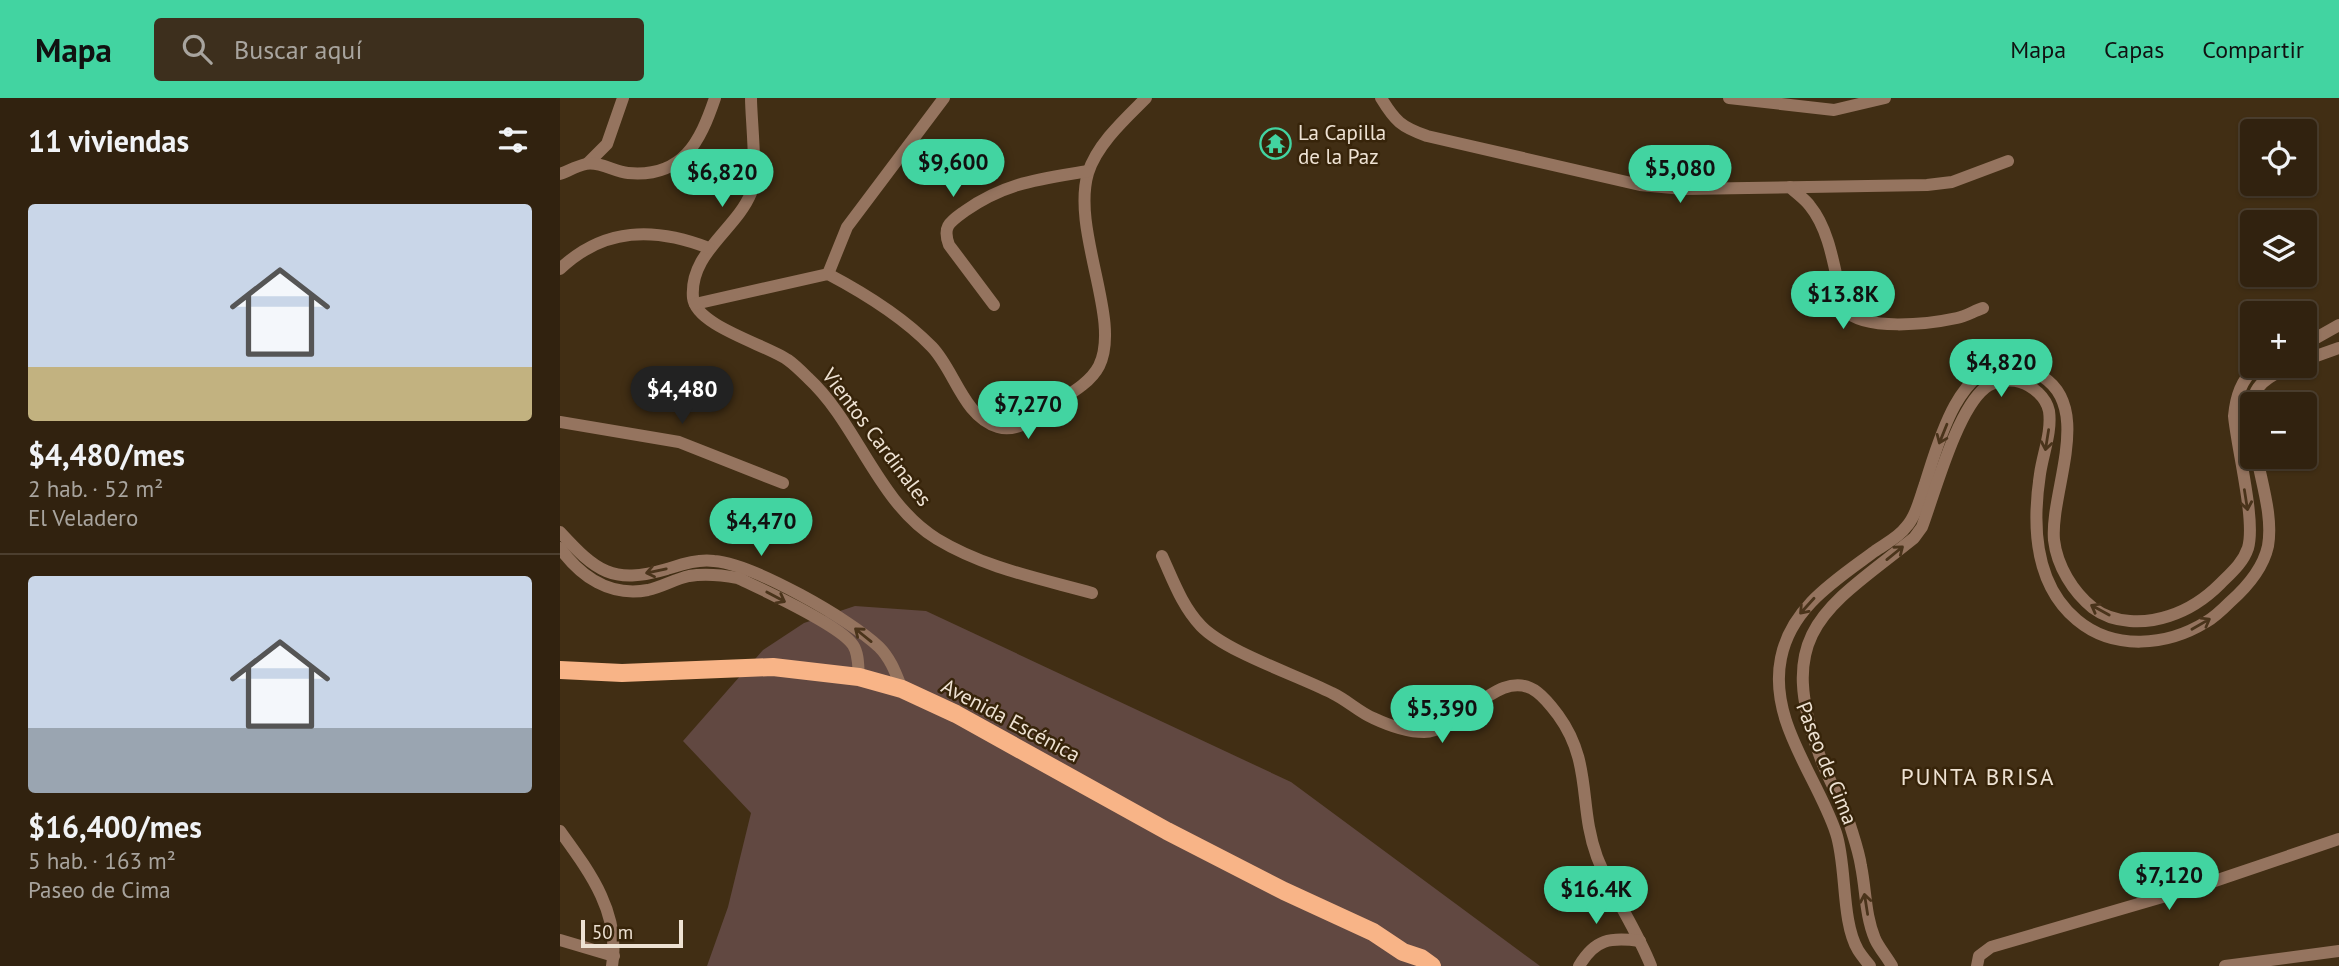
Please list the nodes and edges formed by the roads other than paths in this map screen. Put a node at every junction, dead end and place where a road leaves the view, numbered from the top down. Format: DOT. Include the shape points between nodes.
graph roads {
  1 [pos="623,98"];
  2 [pos="715,98"];
  3 [pos="751,98"];
  4 [pos="944,98"];
  5 [pos="1146,98"];
  6 [pos="1381,98"];
  7 [pos="1729,98"];
  8 [pos="1885,98"];
  9 [pos="2008,161"];
  10 [pos="588,163"];
  11 [pos="1088,171"];
  12 [pos="560,174"];
  13 [pos="1790,187"];
  14 [pos="709,248"];
  15 [pos="560,269"];
  16 [pos="828,274"];
  17 [pos="695,304"];
  18 [pos="994,305"];
  19 [pos="1983,307"];
  20 [pos="2339,325"];
  21 [pos="2317,337"];
  22 [pos="2339,348"];
  23 [pos="2317,356"];
  24 [pos="2265,378"];
  25 [pos="2243,379"];
  26 [pos="2256,388"];
  27 [pos="2255,392"];
  28 [pos="560,422"];
  29 [pos="2259,469"];
  30 [pos="783,482"];
  31 [pos="560,532"];
  32 [pos="560,548"];
  33 [pos="1162,556"];
  34 [pos="2057,556"];
  35 [pos="2040,561"];
  36 [pos="1092,593"];
  37 [pos="2170,616"];
  38 [pos="2179,636"];
  39 [pos="560,670"];
  40 [pos="859,677"];
  41 [pos="902,689"];
  42 [pos="560,831"];
  43 [pos="2339,839"];
  44 [pos="560,940"];
  45 [pos="1640,941"];
  46 [pos="2339,951"];
  47 [pos="1408,959"];
  48 [pos="613,961"];
  49 [pos="1432,966"];
  50 [pos="1579,966"];
  51 [pos="1651,966"];
  52 [pos="1870,966"];
  53 [pos="1892,966"];
  54 [pos="1977,966"];
  55 [pos="2225,966"];
  1 -- 10 [label="street" via="607,144"];
  2 -- 10 [label="street" via="696,144 676,162 660,170 629,173"];
  3 -- 14 [label="street" via="752,190 731,225"];
  4 -- 16 [label="street" via="847,227"];
  5 -- 11 [label="street" via="1119,125"];
  6 -- 13 [label="street" via="1394,119 1427,136 1640,185"];
  7 -- 8 [label="street" via="1834,110"];
  9 -- 13 [label="street" via="1952,182 1927,185"];
  10 -- 12 [label="street"];
  11 -- 16 [label="street" via="1084,215 1101,300 1101,358 1094,374 1018,427 1000,428 988,422 962,394 930,346 860,291"];
  11 -- 18 [label="street" via="1020,183 988,195 947,228 950,245"];
  13 -- 19 [label="street" via="1817,217 1844,309 1851,317 1883,324 1926,323 1960,318"];
  14 -- 15 [label="street" via="683,238 643,233 600,241"];
  14 -- 17 [label="street" via="694,282"];
  16 -- 17 [label="street"];
  17 -- 36 [label="street, Vientos Cardinales" via="703,316 788,360 823,392 883,484 934,538 981,563"];
  20 -- 21 [label="street"];
  22 -- 23 [label="street"];
  24 -- 26 [label="street"];
  25 -- 26 [label="street"];
  25 -- 37 [label="street, Paseo de Cima, one-way" via="2234,416 2251,526 2248,548 2239,566 2208,595"];
  26 -- 27 [label="street"];
  28 -- 30 [label="street" via="679,442"];
  38 -- 29 [label="street, one-way" via="2207,622 2258,572 2267,546 2268,521"];
  41 -- 31 [label="street, one-way" via="880,648 847,621 735,564 694,561 631,576 613,574 595,567"];
  32 -- 40 [label="street, one-way" via="591,580 619,591 647,590 688,576 738,578 838,630 853,645"];
  33 -- 45 [label="street" via="1185,605 1209,632 1390,725 1424,732 1438,729 1506,686 1535,690 1552,706 1578,750 1596,855"];
  34 -- 35 [label="street"];
  37 -- 34 [label="street, Paseo de Cima, one-way" via="2120,620 2098,611 2072,585"];
  34 -- 52 [label="street, Paseo de Cima, one-way" via="2054,528 2067,438 2061,394 2032,370 2017,365 1990,368 1969,383 1952,410 1907,527 1815,597 1788,635 1781,658 1780,701 1836,834 1856,947"];
  35 -- 38 [label="street" via="2062,606 2094,631 2123,641"];
  53 -- 35 [label="street, one-way" via="1875,939 1849,822 1818,754 1806,714 1802,685 1807,643 1815,626 1845,592 1914,538 1962,421 1975,398 1999,382 2018,382 2035,389 2049,412 2036,520"];
  37 -- 38 [label="street"];
  39 -- 40 [label="main road, Avenida Escénica" via="622,673 773,667"];
  40 -- 41 [label="main road, Avenida Escénica"];
  41 -- 47 [label="main road, Avenida Escénica" via="1178,837 1373,932"];
  42 -- 48 [label="street" via="602,895"];
  43 -- 54 [label="street" via="2200,886 1991,947 1979,956"];
  44 -- 48 [label="street"];
  45 -- 50 [label="street" via="1620,938 1597,943"];
  45 -- 51 [label="street"];
  46 -- 55 [label="street"];
  47 -- 49 [label="main road, Avenida Escénica" via="1421,958"];
}
